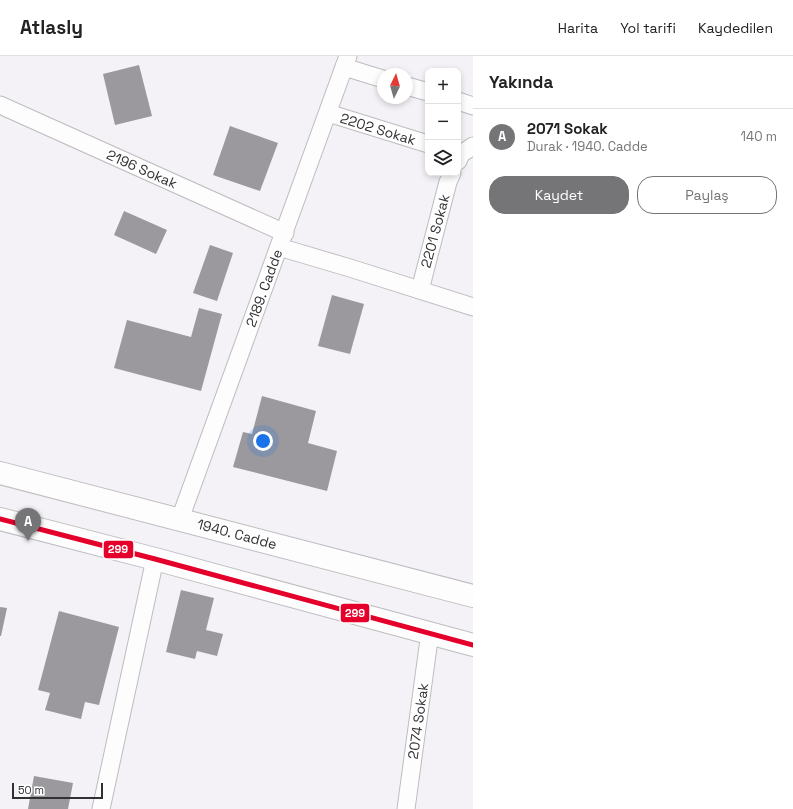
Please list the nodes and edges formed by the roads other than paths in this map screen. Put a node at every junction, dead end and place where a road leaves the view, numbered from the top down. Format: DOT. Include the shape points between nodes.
graph roads {
  1 [pos="346,62"];
  2 [pos="377,76"];
  3 [pos="413,88"];
  4 [pos="425,91"];
  5 [pos="461,102"];
  6 [pos="0,105"];
  7 [pos="473,106"];
  8 [pos="328,113"];
  9 [pos="425,143"];
  10 [pos="451,176"];
  11 [pos="282,240"];
  12 [pos="420,290"];
  13 [pos="473,307"];
  14 [pos="0,473"];
  15 [pos="0,519"];
  16 [pos="180,519"];
  17 [pos="155,559"];
  18 [pos="473,596"];
  19 [pos="430,632"];
  20 [pos="473,645"];
  21 [pos="101,809"];
  22 [pos="406,809"];
  1 -- 2 [label="street"];
  1 -- 8 [label="street, 2189. Cadde"];
  3 -- 4 [label="street"];
  5 -- 7 [label="street"];
  6 -- 11 [label="street, 2196 Sokak"];
  8 -- 9 [label="street, 2202 Sokak"];
  8 -- 11 [label="street, 2189. Cadde"];
  10 -- 12 [label="street, 2201 Sokak"];
  11 -- 12 [label="street, 2196 Sokak" via="350,268"];
  11 -- 16 [label="street, 2189. Cadde"];
  12 -- 13 [label="street, 2196 Sokak"];
  14 -- 16 [label="main road, 1940. Cadde"];
  15 -- 17 [label="main road"];
  16 -- 18 [label="main road, 1940. Cadde"];
  17 -- 19 [label="main road"];
  17 -- 21 [label="street"];
  19 -- 20 [label="main road"];
  19 -- 22 [label="street, 2074 Sokak"];
}
